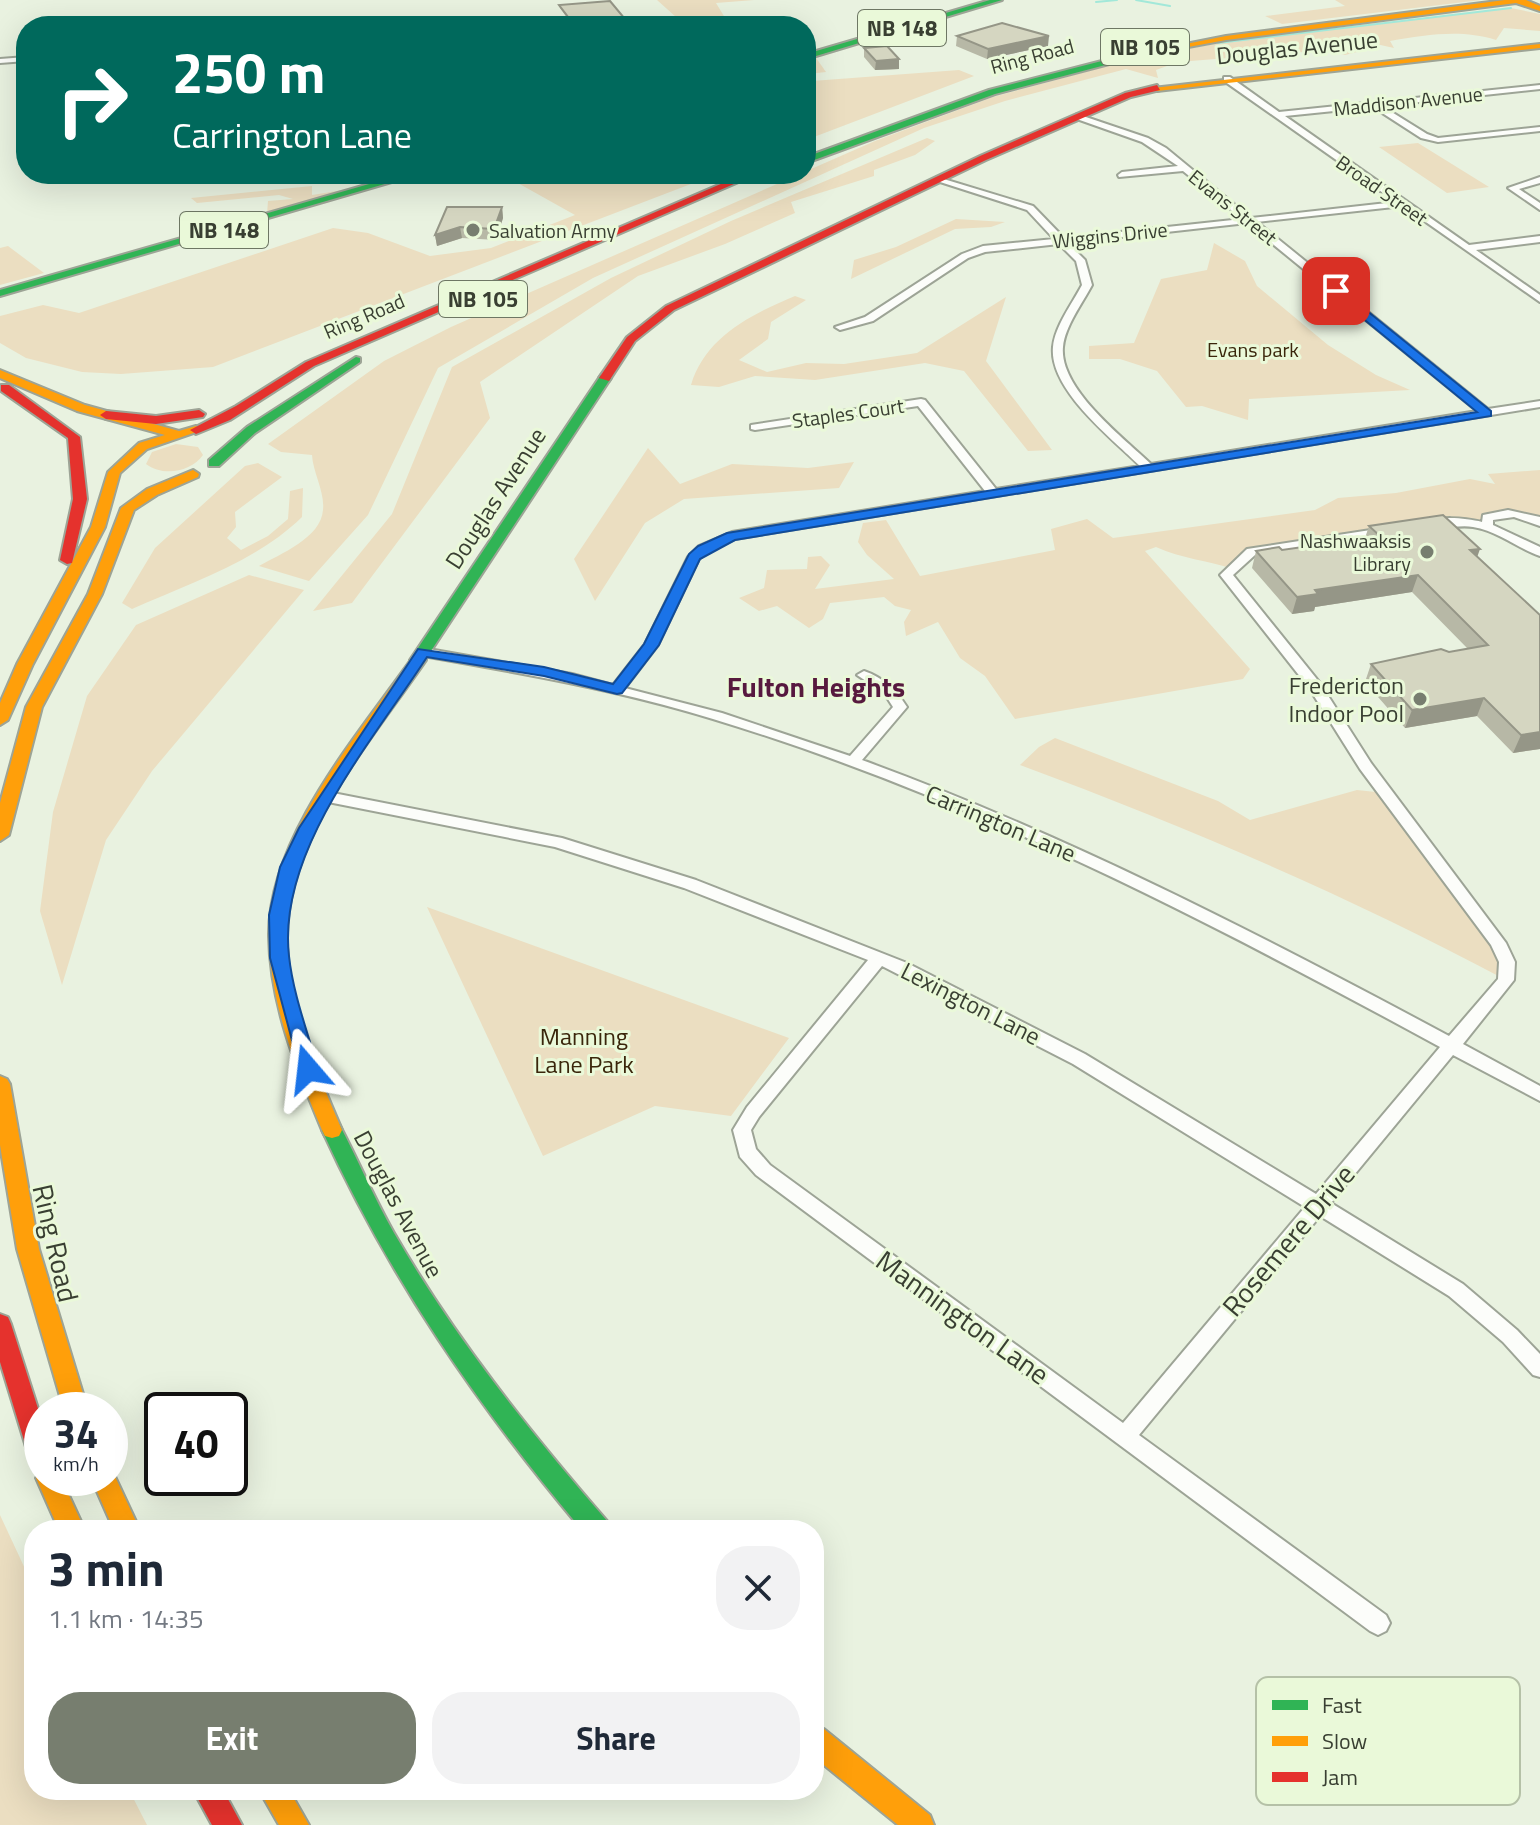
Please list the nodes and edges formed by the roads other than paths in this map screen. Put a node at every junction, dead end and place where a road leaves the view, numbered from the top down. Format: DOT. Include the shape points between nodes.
graph roads {
  1 [pos="998,0"];
  2 [pos="1519,0"];
  3 [pos="1491,1"];
  4 [pos="1540,10"];
  5 [pos="1540,46"];
  6 [pos="816,54"];
  7 [pos="1227,79"];
  8 [pos="1540,87"];
  9 [pos="1375,105"];
  10 [pos="1276,115"];
  11 [pos="1077,116"];
  12 [pos="1540,129"];
  13 [pos="816,147"];
  14 [pos="816,156"];
  15 [pos="1185,168"];
  16 [pos="1122,175"];
  17 [pos="940,179"];
  18 [pos="1540,180"];
  19 [pos="380,184"];
  20 [pos="729,184"];
  21 [pos="750,184"];
  22 [pos="1402,204"];
  23 [pos="1540,207"];
  24 [pos="1249,220"];
  25 [pos="1540,239"];
  26 [pos="1062,240"];
  27 [pos="1466,248"];
  28 [pos="34,286"];
  29 [pos="0,293"];
  30 [pos="0,299"];
  31 [pos="1540,299"];
  32 [pos="840,327"];
  33 [pos="2,382"];
  34 [pos="270,386"];
  35 [pos="1540,404"];
  36 [pos="1487,414"];
  37 [pos="106,415"];
  38 [pos="755,427"];
  39 [pos="178,435"];
  40 [pos="128,458"];
  41 [pos="214,463"];
  42 [pos="1149,468"];
  43 [pos="193,474"];
  44 [pos="993,493"];
  45 [pos="1540,522"];
  46 [pos="1488,524"];
  47 [pos="1540,552"];
  48 [pos="423,652"];
  49 [pos="25,664"];
  50 [pos="864,675"];
  51 [pos="617,689"];
  52 [pos="0,720"];
  53 [pos="852,763"];
  54 [pos="328,797"];
  55 [pos="0,835"];
  56 [pos="879,958"];
  57 [pos="1453,1047"];
  58 [pos="0,1084"];
  59 [pos="1540,1094"];
  60 [pos="1316,1204"];
  61 [pos="0,1324"];
  62 [pos="1540,1368"];
  63 [pos="70,1392"];
  64 [pos="24,1402"];
  65 [pos="1125,1436"];
  66 [pos="56,1496"];
  67 [pos="111,1496"];
  68 [pos="67,1520"];
  69 [pos="122,1520"];
  70 [pos="589,1520"];
  71 [pos="1378,1623"];
  72 [pos="824,1747"];
  73 [pos="213,1800"];
  74 [pos="279,1800"];
  75 [pos="228,1825"];
  76 [pos="295,1825"];
  77 [pos="920,1825"];
  1 -- 6 [label="main road, NB 148"];
  2 -- 3 [label="main road, Ring Road / NB 105"];
  2 -- 4 [label="main road, Ring Road"];
  3 -- 4 [label="main road"];
  3 -- 13 [label="main road, Ring Road / NB 105" via="1235,33 1070,62 949,96"];
  3 -- 14 [label="main road, Ring Road / NB 105" via="1213,41 1076,67 964,98"];
  5 -- 7 [label="main road, Douglas Avenue"];
  7 -- 10 [label="street, Broad Street"];
  7 -- 11 [label="main road, Douglas Avenue" via="1142,90"];
  8 -- 9 [label="street, Maddison Avenue"];
  9 -- 10 [label="street, Maddison Avenue"];
  9 -- 12 [label="street" via="1438,140"];
  10 -- 22 [label="street, Broad Street"];
  11 -- 15 [label="street, Evans Street" via="1145,140"];
  11 -- 17 [label="main road, Douglas Avenue"];
  15 -- 16 [label="street"];
  15 -- 24 [label="street, Evans Street"];
  17 -- 26 [label="street" via="1021,204"];
  17 -- 48 [label="main road, Douglas Avenue" via="670,308 631,339"];
  18 -- 23 [label="street" via="1512,188"];
  19 -- 28 [label="main road, NB 148"];
  20 -- 34 [label="main road, Ring Road / NB 105" via="341,350"];
  21 -- 41 [label="main road, Ring Road / NB 105" via="388,344 312,387"];
  22 -- 24 [label="street, Wiggins Drive"];
  22 -- 27 [label="street, Broad Street"];
  24 -- 26 [label="street, Wiggins Drive"];
  24 -- 36 [label="street, Evans Street"];
  25 -- 27 [label="street"];
  26 -- 32 [label="street, Wiggins Drive" via="973,252 869,319"];
  26 -- 42 [label="street" via="1080,260 1087,285 1058,347 1059,370 1087,407"];
  27 -- 31 [label="street, Broad Street"];
  28 -- 29 [label="main road, NB 148"];
  28 -- 30 [label="main road, NB 148"];
  33 -- 37 [label="main road"];
  33 -- 40 [label="main road" via="119,434"];
  33 -- 49 [label="main road" via="74,437 82,492 77,533"];
  34 -- 37 [label="main road" via="182,418"];
  34 -- 39 [label="main road, Ring Road / NB 105" via="224,421"];
  35 -- 36 [label="street"];
  36 -- 42 [label="street"];
  37 -- 39 [label="main road"];
  38 -- 44 [label="street, Staples Court" via="921,402"];
  39 -- 40 [label="main road, Ring Road" via="143,446"];
  39 -- 41 [label="main road" via="214,445 219,451"];
  40 -- 43 [label="main road" via="133,469 152,478"];
  40 -- 49 [label="main road" via="114,472 98,527"];
  41 -- 43 [label="main road, Ring Road"];
  42 -- 44 [label="street"];
  43 -- 55 [label="main road" via="128,508 95,594 34,707"];
  44 -- 51 [label="street" via="749,532 716,542 694,557 651,645"];
  45 -- 46 [label="street" via="1519,513 1499,513 1487,518"];
  46 -- 47 [label="street"];
  46 -- 57 [label="street, Rosemere Drive" via="1411,526 1251,552 1226,575 1315,686 1365,766 1503,953 1506,980"];
  48 -- 51 [label="street, Carrington Lane" via="544,671"];
  48 -- 54 [label="main road, Douglas Avenue"];
  49 -- 52 [label="main road"];
  50 -- 53 [label="street" via="889,690 900,707"];
  51 -- 53 [label="street, Carrington Lane"];
  53 -- 57 [label="street, Carrington Lane" via="1113,870"];
  54 -- 56 [label="street, Lexington Lane" via="557,842 690,884"];
  54 -- 70 [label="main road, Douglas Avenue" via="289,867 278,915 279,958 308,1069 369,1206 445,1338"];
  56 -- 60 [label="street, Lexington Lane" via="1079,1059"];
  56 -- 65 [label="street, Mannington Lane" via="753,1112 742,1130 747,1152 763,1170"];
  57 -- 59 [label="street, Carrington Lane"];
  57 -- 60 [label="street, Rosemere Drive"];
  58 -- 63 [label="main road, Ring Road" via="26,1252"];
  60 -- 62 [label="street, Lexington Lane" via="1456,1290"];
  60 -- 65 [label="street, Rosemere Drive"];
  61 -- 64 [label="main road"];
  65 -- 71 [label="street, Mannington Lane"];
  66 -- 68 [label="main road"];
  67 -- 69 [label="main road"];
  72 -- 77 [label="main road"];
  73 -- 75 [label="main road"];
  74 -- 76 [label="main road"];
}
